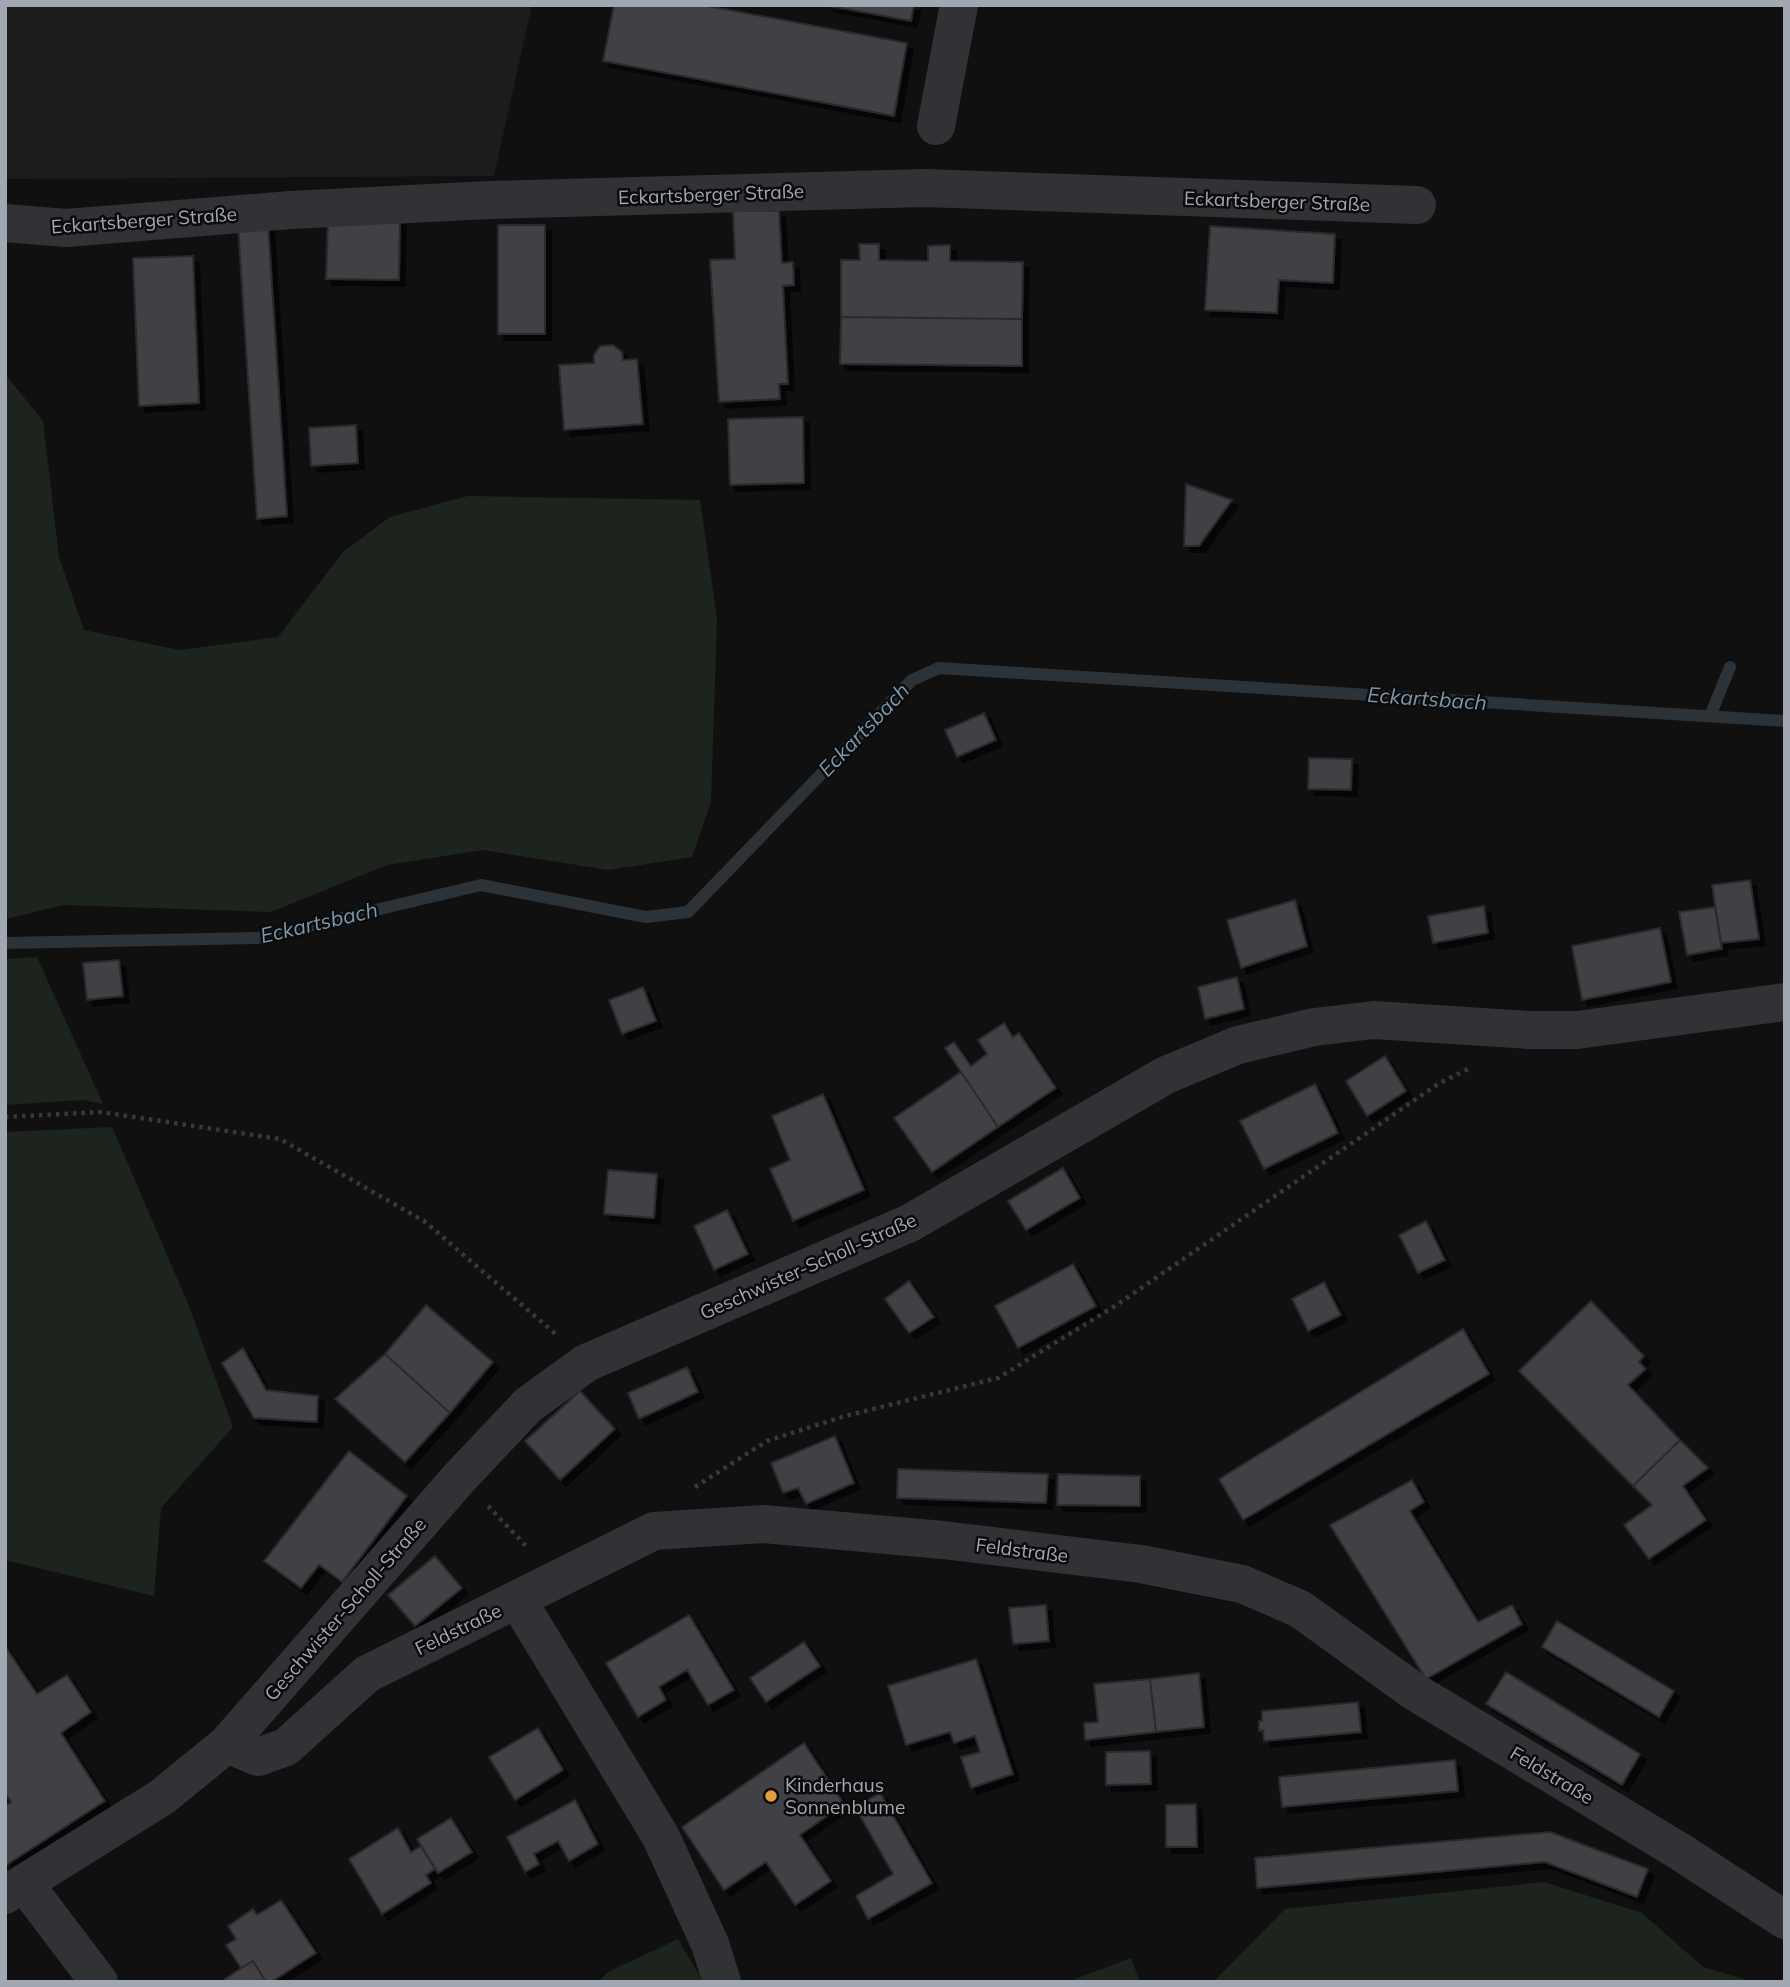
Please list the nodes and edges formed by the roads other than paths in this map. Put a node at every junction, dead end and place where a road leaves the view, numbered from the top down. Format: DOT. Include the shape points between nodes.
graph roads {
  1 [pos="959,5"];
  2 [pos="936,126"];
  3 [pos="1417,205"];
  4 [pos="5,223"];
  5 [pos="1785,1002"];
  6 [pos="517,1600"];
  7 [pos="227,1744"];
  8 [pos="15,1889"];
  9 [pos="1785,1920"];
  10 [pos="99,1982"];
  11 [pos="722,1982"];
  1 -- 2 [label="street"];
  3 -- 4 [label="street, Eckartsberger Straße" via="924,188 463,201 66,228"];
  5 -- 7 [label="street, Geschwister-Scholl-Straße" via="1577,1030 1374,1020 1314,1027 1238,1045 1166,1075 910,1223 586,1363 528,1405 460,1477"];
  6 -- 7 [label="street, Feldstraße" via="367,1674 286,1747 258,1757"];
  6 -- 9 [label="street, Feldstraße" via="654,1531 763,1524 1141,1564 1242,1584 1300,1609 1415,1692"];
  6 -- 11 [label="street" via="661,1838 710,1944"];
  7 -- 8 [label="street, Geschwister-Scholl-Straße" via="162,1797"];
  8 -- 10 [label="street"];
}
